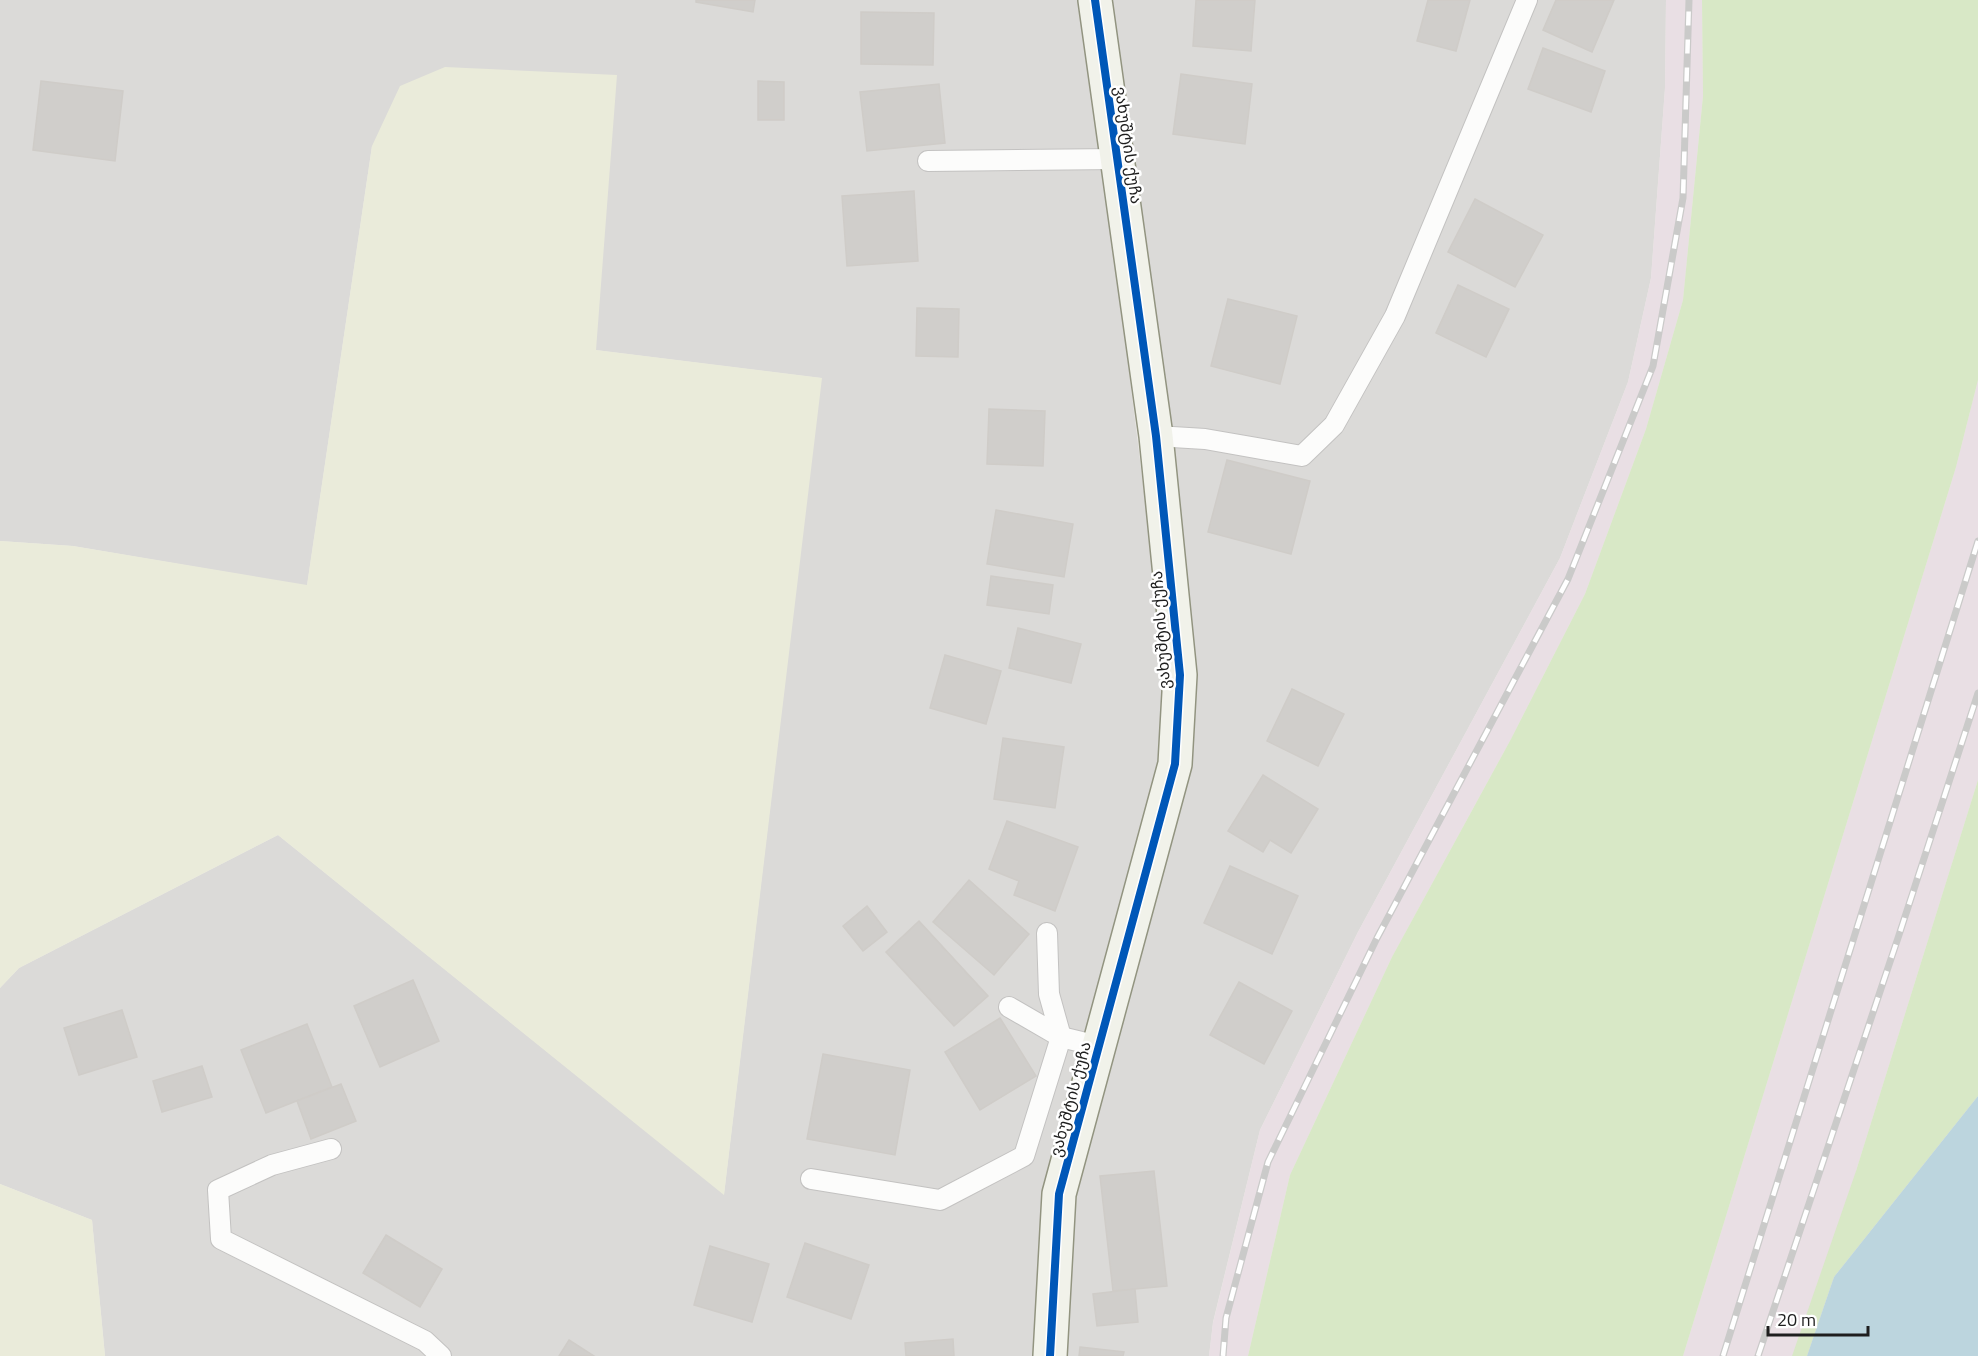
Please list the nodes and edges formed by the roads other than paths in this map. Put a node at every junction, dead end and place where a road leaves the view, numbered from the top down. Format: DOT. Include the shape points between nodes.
graph roads {
  1 [pos="1095,0"];
  2 [pos="1527,0"];
  3 [pos="1117,159"];
  4 [pos="928,161"];
  5 [pos="1156,436"];
  6 [pos="1047,933"];
  7 [pos="1009,1007"];
  8 [pos="1061,1036"];
  9 [pos="1098,1046"];
  10 [pos="331,1149"];
  11 [pos="811,1179"];
  12 [pos="441,1356"];
  13 [pos="1050,1356"];
  1 -- 3 [label="street, ვახუშტის ქუჩა"];
  2 -- 5 [label="lane" via="1395,315 1334,425 1302,456 1205,439"];
  3 -- 4 [label="lane"];
  3 -- 5 [label="street, ვახუშტის ქუჩა"];
  5 -- 9 [label="street, ვახუშტის ქუჩა" via="1180,675 1175,764"];
  6 -- 8 [label="lane" via="1049,994"];
  7 -- 8 [label="lane"];
  8 -- 9 [label="lane"];
  8 -- 11 [label="lane" via="1024,1156 940,1200"];
  9 -- 13 [label="street, ვახუშტის ქუჩა" via="1059,1194"];
  10 -- 12 [label="lane" via="272,1165 218,1190 221,1239 425,1341"];
}
